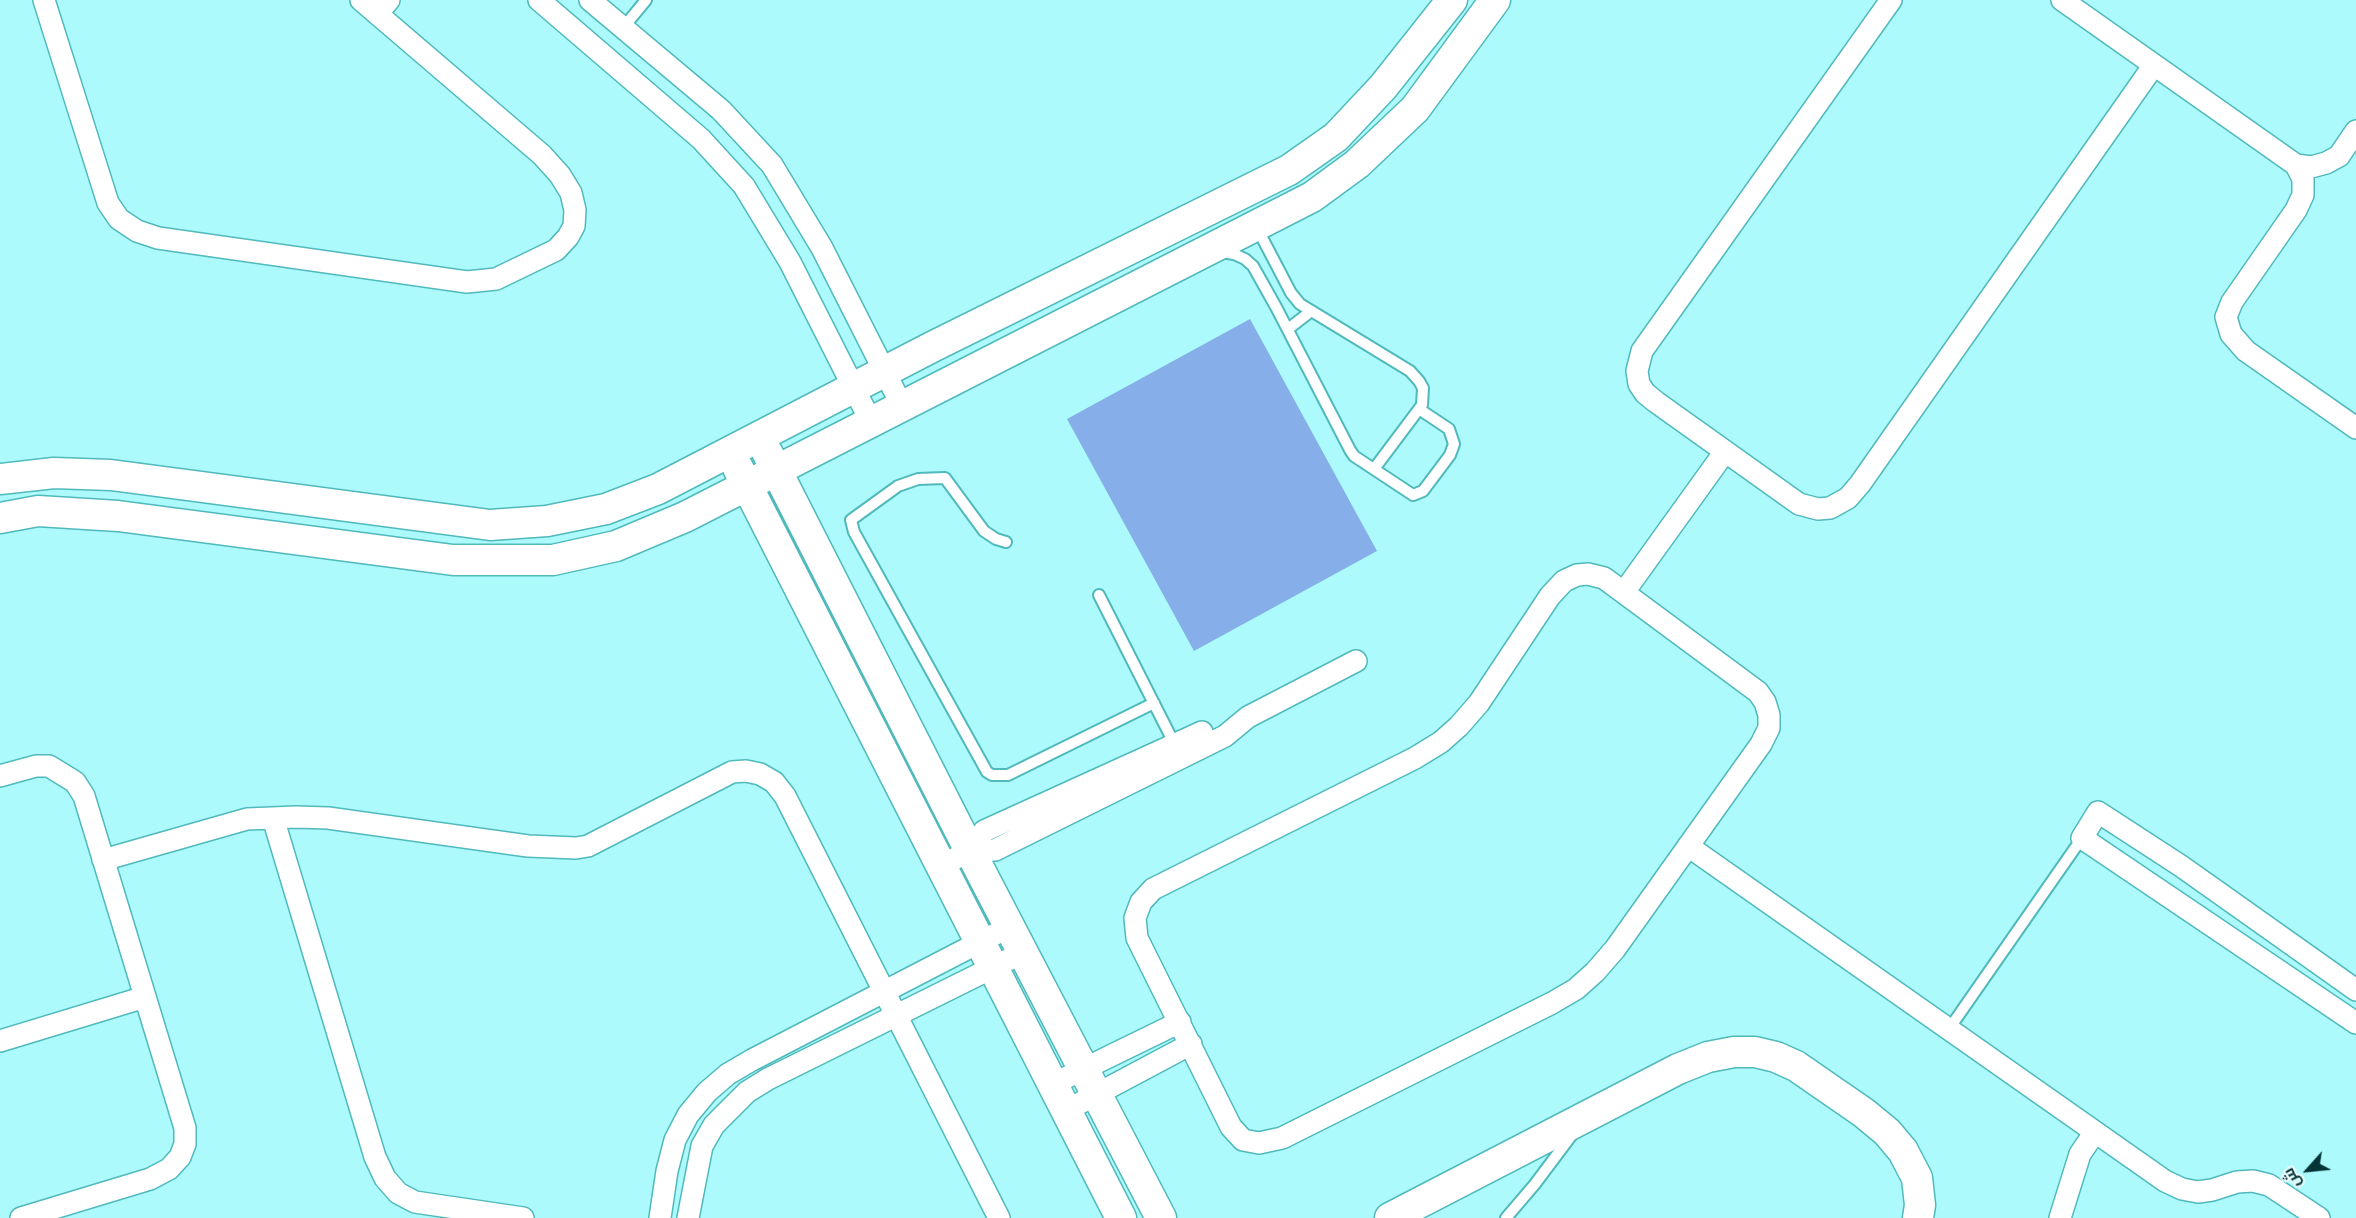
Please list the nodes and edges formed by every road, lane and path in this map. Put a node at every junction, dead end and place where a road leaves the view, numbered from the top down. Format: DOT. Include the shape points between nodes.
graph roads {
  1 [pos="44,0"];
  2 [pos="361,0"];
  3 [pos="539,0"];
  4 [pos="590,0"];
  5 [pos="646,0"];
  6 [pos="1452,0"];
  7 [pos="1495,0"];
  8 [pos="1891,0"];
  9 [pos="2062,0"];
  10 [pos="383,7"];
  11 [pos="623,28"];
  12 [pos="2154,65"];
  13 [pos="2356,131"];
  14 [pos="2296,165"];
  15 [pos="1256,226"];
  16 [pos="1209,250"];
  17 [pos="1310,312"];
  18 [pos="1288,329"];
  19 [pos="885,372"];
  20 [pos="854,388"];
  21 [pos="902,406"];
  22 [pos="1419,409"];
  23 [pos="871,422"];
  24 [pos="2356,428"];
  25 [pos="759,437"];
  26 [pos="730,452"];
  27 [pos="1724,453"];
  28 [pos="777,470"];
  29 [pos="1374,470"];
  30 [pos="0,479"];
  31 [pos="747,485"];
  32 [pos="0,518"];
  33 [pos="1006,542"];
  34 [pos="1624,592"];
  35 [pos="1099,595"];
  36 [pos="1356,661"];
  37 [pos="1154,703"];
  38 [pos="1178,751"];
  39 [pos="0,776"];
  40 [pos="273,818"];
  41 [pos="2082,838"];
  42 [pos="1688,846"];
  43 [pos="970,851"];
  44 [pos="103,860"];
  45 [pos="942,865"];
  46 [pos="1011,926"];
  47 [pos="1024,952"];
  48 [pos="987,955"];
  49 [pos="2356,990"];
  50 [pos="884,991"];
  51 [pos="145,997"];
  52 [pos="897,1015"];
  53 [pos="2354,1018"];
  54 [pos="1180,1022"];
  55 [pos="1949,1029"];
  56 [pos="0,1041"];
  57 [pos="1191,1044"];
  58 [pos="1091,1081"];
  59 [pos="1053,1084"];
  60 [pos="1066,1110"];
  61 [pos="1587,1116"];
  62 [pos="2095,1132"];
  63 [pos="21,1218"];
  64 [pos="523,1218"];
  65 [pos="660,1218"];
  66 [pos="688,1218"];
  67 [pos="999,1218"];
  68 [pos="1121,1218"];
  69 [pos="1161,1218"];
  70 [pos="1390,1218"];
  71 [pos="1506,1218"];
  72 [pos="1918,1218"];
  73 [pos="2061,1218"];
  74 [pos="2319,1218"];
  1 -- 10 [label="street" via="108,203 119,219 137,231 158,238 467,282 496,279 556,250 568,237 575,218 571,193 560,175"];
  2 -- 10 [label="street"];
  3 -- 20 [label="street" via="693,132 744,186 785,254"];
  4 -- 11 [label="street"];
  5 -- 11 [label="lane"];
  6 -- 19 [label="street" via="1383,87 1336,137 1289,170"];
  7 -- 15 [label="street" via="1415,109 1366,156 1312,197"];
  8 -- 27 [label="street" via="1642,351 1637,371 1645,393"];
  9 -- 12 [label="street"];
  11 -- 19 [label="street" via="721,110 772,165 822,248"];
  12 -- 14 [label="street"];
  12 -- 27 [label="street" via="1848,498 1830,508 1799,504"];
  13 -- 14 [label="street" via="2339,156 2311,167"];
  14 -- 24 [label="street" via="2303,179 2303,195 2226,317 2231,334 2246,351"];
  15 -- 16 [label="street"];
  15 -- 17 [label="lane" via="1291,293"];
  16 -- 18 [label="lane" via="1245,259"];
  16 -- 21 [label="street"];
  17 -- 18 [label="lane"];
  17 -- 22 [label="lane" via="1410,371 1423,388"];
  18 -- 29 [label="lane" via="1350,450"];
  19 -- 20 [label="street"];
  19 -- 21 [label="street"];
  20 -- 23 [label="street"];
  20 -- 25 [label="street"];
  21 -- 23 [label="street"];
  22 -- 29 [label="lane"];
  22 -- 29 [label="lane" via="1449,429 1454,444 1424,491 1410,493"];
  23 -- 28 [label="street"];
  25 -- 26 [label="street"];
  25 -- 28 [label="street"];
  26 -- 30 [label="street" via="658,489 606,509 547,521 489,525 111,475 54,473"];
  26 -- 31 [label="street"];
  27 -- 34 [label="street"];
  28 -- 31 [label="street"];
  28 -- 43 [label="street"];
  31 -- 32 [label="street" via="616,546 553,560 453,560 118,516 38,511"];
  31 -- 45 [label="street"];
  33 -- 37 [label="lane" via="984,531 945,478 918,479 898,486 851,520 854,532 987,772 1008,774"];
  34 -- 42 [label="street" via="1747,682 1765,702 1769,715 1769,728 1761,744"];
  34 -- 54 [label="street" via="1604,578 1588,574 1564,581 1479,703 1441,742 1153,889 1141,902 1135,918 1137,938"];
  35 -- 37 [label="lane"];
  36 -- 38 [label="street" via="1248,717 1225,736"];
  37 -- 38 [label="lane"];
  38 -- 43 [label="street" via="995,850"];
  39 -- 44 [label="street" via="49,766 75,782 84,796"];
  40 -- 44 [label="street" via="247,819"];
  40 -- 50 [label="street" via="328,818 528,846 576,848 588,846 732,772 760,774 774,782 785,796"];
  40 -- 64 [label="street" via="375,1157 385,1178 398,1193 415,1202"];
  41 -- 49 [label="street" via="2098,812"];
  41 -- 53 [label="street"];
  41 -- 55 [label="lane"];
  42 -- 55 [label="street"];
  42 -- 57 [label="street" via="1615,949 1576,989 1282,1138 1259,1143 1243,1140 1231,1127"];
  43 -- 45 [label="street"];
  43 -- 46 [label="street"];
  44 -- 51 [label="street"];
  45 -- 48 [label="street"];
  46 -- 47 [label="street"];
  46 -- 48 [label="street"];
  47 -- 48 [label="street"];
  47 -- 58 [label="street"];
  48 -- 50 [label="street"];
  48 -- 52 [label="street"];
  48 -- 59 [label="street"];
  50 -- 52 [label="street"];
  50 -- 65 [label="street" via="752,1060 707,1092 688,1115 675,1140"];
  51 -- 56 [label="street"];
  51 -- 63 [label="street" via="185,1128 180,1156 150,1179"];
  52 -- 66 [label="street" via="768,1079 731,1107 702,1146"];
  52 -- 67 [label="street"];
  54 -- 57 [label="street"];
  54 -- 58 [label="street"];
  55 -- 62 [label="street"];
  57 -- 58 [label="street"];
  58 -- 59 [label="street"];
  58 -- 60 [label="street"];
  58 -- 69 [label="street"];
  59 -- 60 [label="street"];
  60 -- 68 [label="street"];
  61 -- 70 [label="street"];
  61 -- 71 [label="lane"];
  61 -- 72 [label="street" via="1708,1057 1744,1052 1776,1057 1796,1065 1887,1132 1903,1151 1917,1178"];
  62 -- 73 [label="street" via="2080,1154"];
  62 -- 74 [label="street" via="2182,1189 2212,1191 2253,1181 2284,1193"];
}
